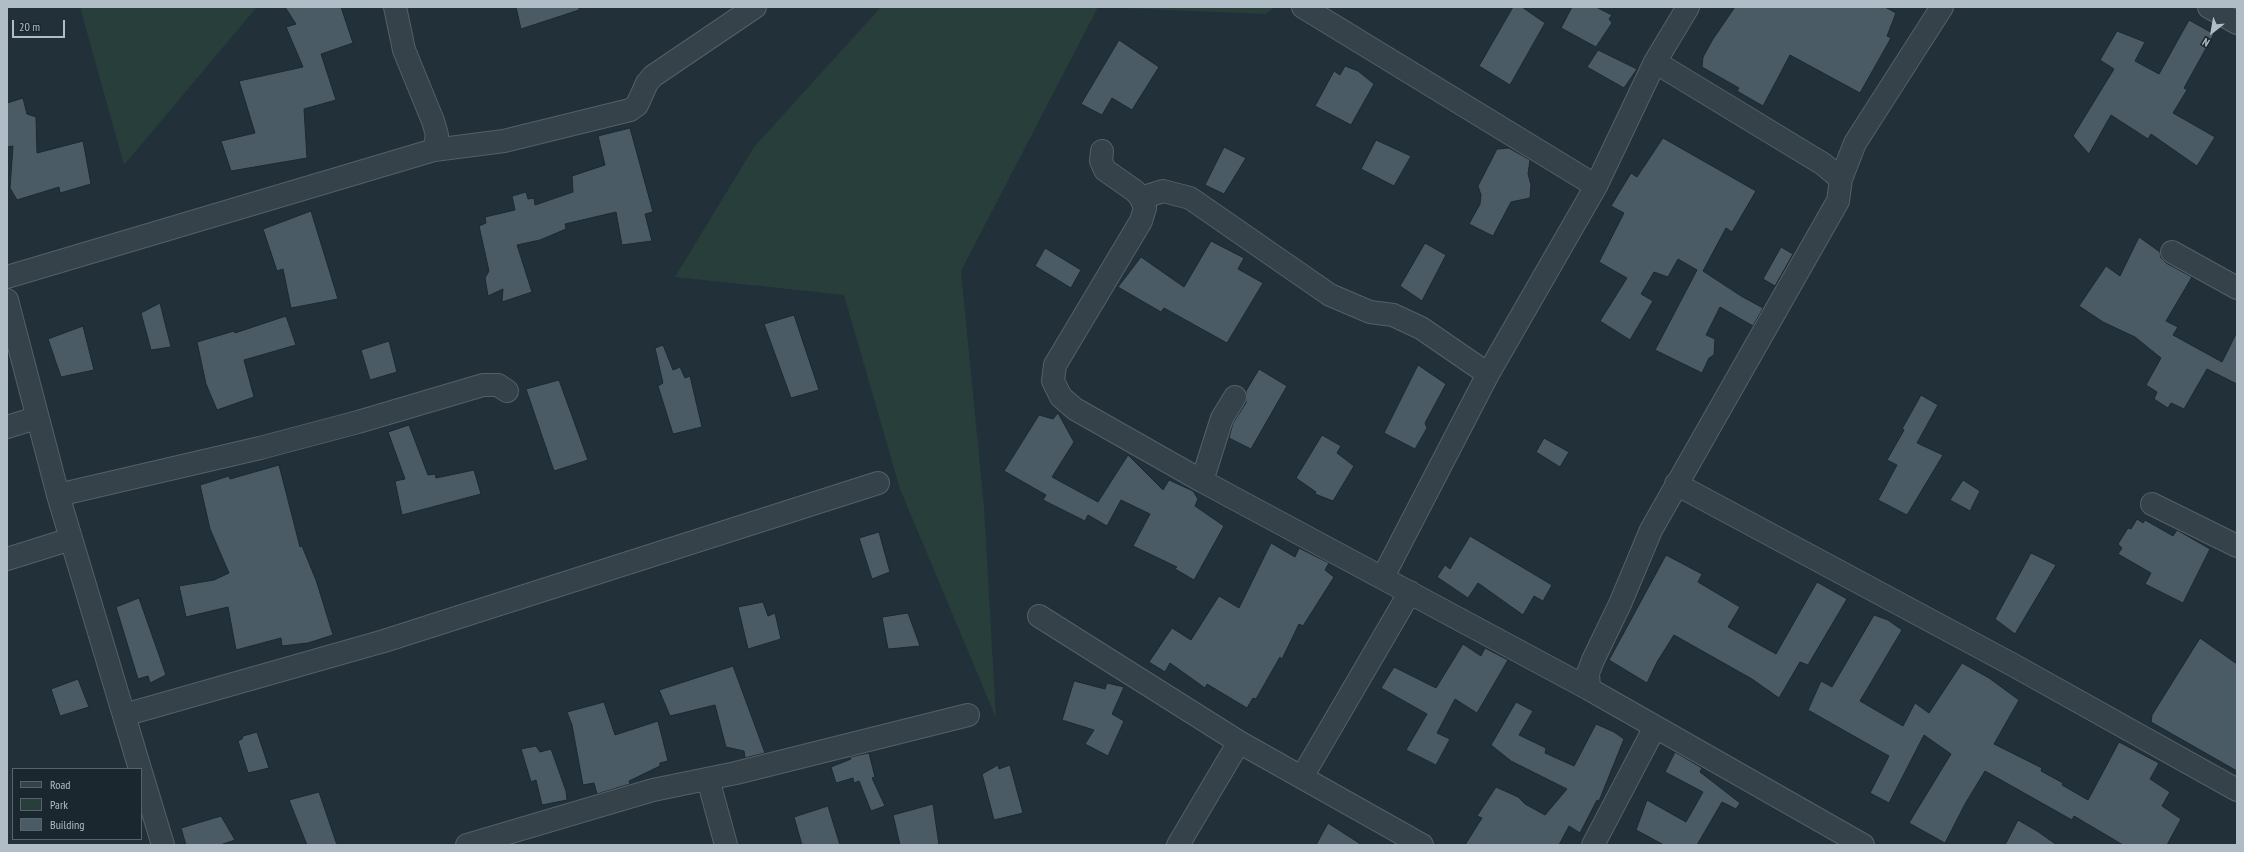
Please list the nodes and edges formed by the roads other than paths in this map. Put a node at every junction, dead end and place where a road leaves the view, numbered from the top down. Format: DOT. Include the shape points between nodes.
graph roads {
  1 [pos="395,7"];
  2 [pos="755,7"];
  3 [pos="1304,7"];
  4 [pos="1688,7"];
  5 [pos="1942,7"];
  6 [pos="2209,7"];
  7 [pos="2237,24"];
  8 [pos="1654,62"];
  9 [pos="434,150"];
  10 [pos="1102,150"];
  11 [pos="1841,179"];
  12 [pos="1596,186"];
  13 [pos="1141,198"];
  14 [pos="2172,252"];
  15 [pos="7,277"];
  16 [pos="2237,288"];
  17 [pos="7,300"];
  18 [pos="1488,374"];
  19 [pos="507,391"];
  20 [pos="1235,397"];
  21 [pos="36,418"];
  22 [pos="7,426"];
  23 [pos="1202,482"];
  24 [pos="878,483"];
  25 [pos="1676,484"];
  26 [pos="58,495"];
  27 [pos="2152,504"];
  28 [pos="71,539"];
  29 [pos="2237,546"];
  30 [pos="7,559"];
  31 [pos="1383,577"];
  32 [pos="1410,592"];
  33 [pos="1039,616"];
  34 [pos="1590,689"];
  35 [pos="124,715"];
  36 [pos="968,715"];
  37 [pos="1655,727"];
  38 [pos="1239,742"];
  39 [pos="140,768"];
  40 [pos="142,775"];
  41 [pos="1302,778"];
  42 [pos="708,779"];
  43 [pos="2237,790"];
  44 [pos="163,845"];
  45 [pos="466,845"];
  46 [pos="726,845"];
  47 [pos="1178,845"];
  48 [pos="1422,845"];
  49 [pos="1593,845"];
  50 [pos="1863,845"];
  1 -- 9 [label="street" via="404,50 437,135"];
  2 -- 9 [label="street" via="653,76 637,105 630,110 504,141"];
  3 -- 12 [label="street"];
  4 -- 8 [label="street"];
  5 -- 11 [label="street" via="1855,143"];
  6 -- 7 [label="street"];
  8 -- 11 [label="street" via="1823,164"];
  8 -- 12 [label="street"];
  9 -- 15 [label="street"];
  10 -- 13 [label="street" via="1101,161 1106,170 1136,191"];
  11 -- 25 [label="street" via="1838,201"];
  12 -- 18 [label="street"];
  13 -- 18 [label="street" via="1163,191 1190,198 1330,295 1370,312 1393,315 1421,328"];
  13 -- 23 [label="street" via="1145,208 1140,221 1055,365 1053,381 1061,397 1075,409"];
  14 -- 16 [label="street"];
  17 -- 21 [label="street"];
  18 -- 31 [label="street"];
  19 -- 26 [label="street" via="498,385 484,385 260,448"];
  20 -- 23 [label="street" via="1222,418"];
  21 -- 22 [label="street"];
  21 -- 26 [label="street"];
  23 -- 31 [label="street"];
  24 -- 35 [label="street" via="384,641"];
  25 -- 34 [label="street" via="1651,530 1593,660 1588,673"];
  25 -- 43 [label="street" via="2015,666"];
  26 -- 28 [label="street"];
  27 -- 29 [label="street"];
  28 -- 30 [label="street"];
  28 -- 35 [label="street"];
  31 -- 32 [label="street"];
  32 -- 34 [label="street"];
  32 -- 41 [label="street"];
  33 -- 38 [label="street"];
  34 -- 37 [label="street"];
  35 -- 39 [label="street"];
  36 -- 42 [label="street"];
  37 -- 49 [label="street"];
  37 -- 50 [label="street"];
  38 -- 41 [label="street"];
  38 -- 47 [label="street"];
  40 -- 44 [label="street"];
  41 -- 48 [label="street"];
  42 -- 45 [label="street" via="653,790"];
  42 -- 46 [label="street"];
}
